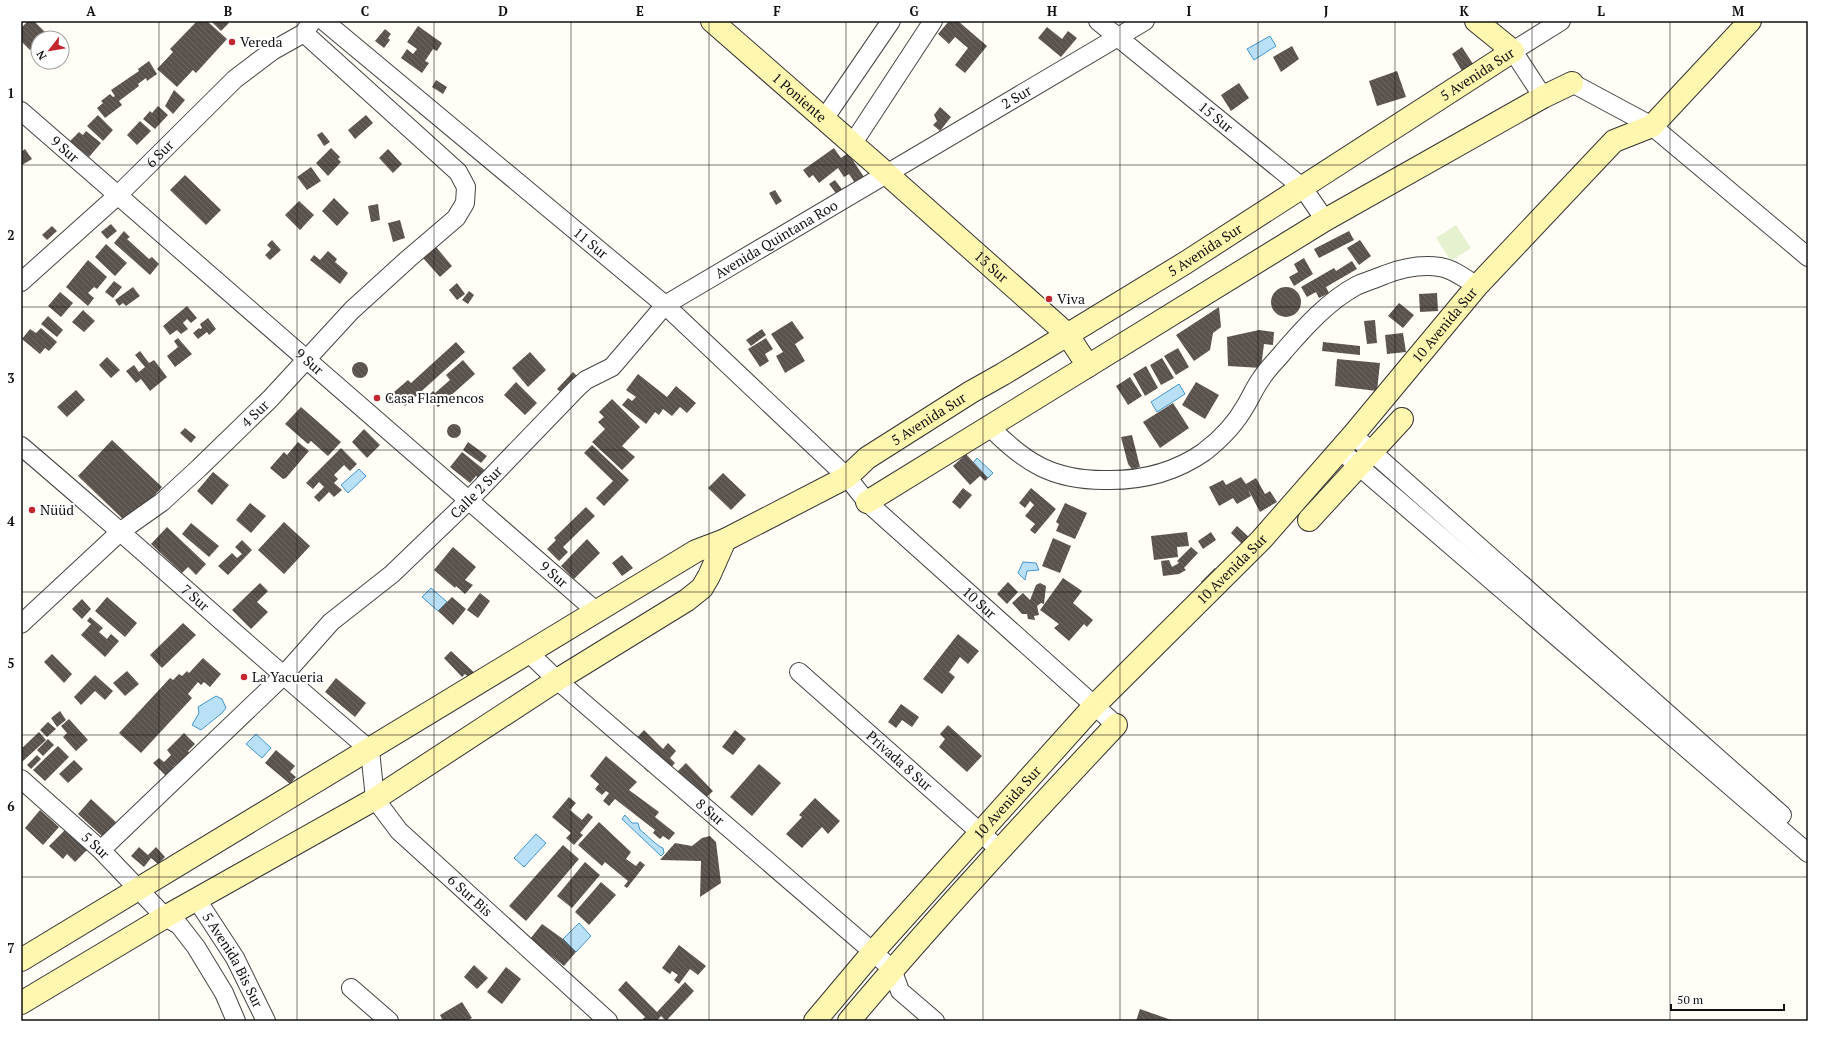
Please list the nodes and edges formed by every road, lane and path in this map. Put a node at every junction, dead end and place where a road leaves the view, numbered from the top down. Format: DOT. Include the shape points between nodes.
graph roads {
  1 [pos="324,21"];
  2 [pos="712,21"];
  3 [pos="891,21"];
  4 [pos="933,21"];
  5 [pos="1098,21"];
  6 [pos="1144,21"];
  7 [pos="1476,21"];
  8 [pos="1561,21"];
  9 [pos="1750,21"];
  10 [pos="308,27"];
  11 [pos="1118,36"];
  12 [pos="1513,51"];
  13 [pos="1572,83"];
  14 [pos="1543,97"];
  15 [pos="21,110"];
  16 [pos="824,119"];
  17 [pos="1652,126"];
  18 [pos="853,143"];
  19 [pos="887,174"];
  20 [pos="1303,188"];
  21 [pos="118,195"];
  22 [pos="1325,220"];
  23 [pos="1808,257"];
  24 [pos="21,282"];
  25 [pos="1477,286"];
  26 [pos="665,305"];
  27 [pos="1067,334"];
  28 [pos="308,360"];
  29 [pos="1088,366"];
  30 [pos="1402,419"];
  31 [pos="990,427"];
  32 [pos="1346,442"];
  33 [pos="21,446"];
  34 [pos="1365,460"];
  35 [pos="847,477"];
  36 [pos="469,500"];
  37 [pos="867,502"];
  38 [pos="1309,520"];
  39 [pos="121,531"];
  40 [pos="725,540"];
  41 [pos="597,612"];
  42 [pos="21,624"];
  43 [pos="529,653"];
  44 [pos="799,672"];
  45 [pos="283,676"];
  46 [pos="556,680"];
  47 [pos="1094,706"];
  48 [pos="1116,725"];
  49 [pos="370,750"];
  50 [pos="21,779"];
  51 [pos="375,799"];
  52 [pos="980,834"];
  53 [pos="1808,838"];
  54 [pos="102,850"];
  55 [pos="1000,850"];
  56 [pos="1808,853"];
  57 [pos="138,888"];
  58 [pos="197,900"];
  59 [pos="165,917"];
  60 [pos="873,952"];
  61 [pos="21,960"];
  62 [pos="892,970"];
  63 [pos="351,988"];
  64 [pos="21,1003"];
  65 [pos="236,1021"];
  66 [pos="266,1021"];
  67 [pos="389,1021"];
  68 [pos="608,1021"];
  69 [pos="815,1021"];
  70 [pos="849,1021"];
  71 [pos="935,1021"];
  1 -- 26 [label="street, 11 Sur"];
  2 -- 16 [label="street, 1 Poniente"];
  3 -- 16 [label="street"];
  4 -- 18 [label="street"];
  5 -- 11 [label="street, 15 Sur"];
  6 -- 11 [label="street, 2 Sur"];
  7 -- 12 [label="street"];
  8 -- 12 [label="street, 5 Avenida Sur"];
  9 -- 17 [label="street"];
  10 -- 21 [label="street, 6 Sur" via="235,79"];
  10 -- 28 [label="street, 4 Sur" via="458,172 466,187 465,203 456,218 352,310"];
  11 -- 19 [label="street, 2 Sur"];
  11 -- 20 [label="street, 15 Sur"];
  12 -- 14 [label="street"];
  12 -- 20 [label="street, 5 Avenida Sur"];
  13 -- 14 [label="street"];
  13 -- 17 [label="street"];
  14 -- 22 [label="street"];
  15 -- 21 [label="street, 9 Sur"];
  16 -- 18 [label="street, 1 Poniente"];
  17 -- 23 [label="street"];
  17 -- 25 [label="street, 10 Avenida Sur" via="1614,141"];
  18 -- 19 [label="street, 1 Poniente"];
  19 -- 26 [label="street, Avenida Quintana Roo"];
  19 -- 27 [label="street, 13 Sur"];
  20 -- 22 [label="street, 15 Sur"];
  20 -- 27 [label="street, 5 Avenida Sur"];
  21 -- 24 [label="street, 6 Sur"];
  21 -- 28 [label="street, 9 Sur"];
  22 -- 29 [label="street"];
  25 -- 31 [label="street" via="1459,274 1441,267 1416,266 1355,286 1303,329 1261,378 1232,426 1204,451 1183,465 1149,477 1122,480 1077,479 1051,472 1029,462"];
  25 -- 32 [label="street, 10 Avenida Sur"];
  26 -- 35 [label="street, 11 Sur"];
  26 -- 36 [label="street, Calle 2 Sur" via="612,367 578,387"];
  27 -- 29 [label="street, 13 Sur"];
  27 -- 35 [label="street, 5 Avenida Sur" via="874,454"];
  28 -- 36 [label="street, 9 Sur"];
  28 -- 39 [label="street, 4 Sur" via="162,502"];
  29 -- 31 [label="street"];
  30 -- 34 [label="street"];
  31 -- 37 [label="street"];
  32 -- 34 [label="street"];
  32 -- 47 [label="street, 10 Avenida Sur" via="1261,540"];
  33 -- 39 [label="street, 7 Sur"];
  34 -- 38 [label="street"];
  34 -- 53 [label="street"];
  34 -- 56 [label="street"];
  35 -- 37 [label="street, 10 Sur"];
  35 -- 40 [label="street, 5 Avenida Sur"];
  36 -- 41 [label="street, 9 Sur"];
  36 -- 45 [label="street, Calle 2 Sur" via="402,564 331,622"];
  37 -- 47 [label="street, 10 Sur"];
  39 -- 42 [label="street, 4 Sur"];
  39 -- 45 [label="street, 7 Sur"];
  40 -- 41 [label="street, 5 Avenida Sur" via="696,551"];
  40 -- 46 [label="street" via="702,588 687,600"];
  41 -- 43 [label="street, 5 Avenida Sur"];
  43 -- 46 [label="street, 8 Sur"];
  43 -- 49 [label="street, 5 Avenida Sur"];
  44 -- 52 [label="street, Privada 8 Sur"];
  45 -- 49 [label="street, 7 Sur"];
  45 -- 54 [label="street, Calle 2 Sur"];
  46 -- 51 [label="street"];
  46 -- 60 [label="street, 8 Sur"];
  47 -- 48 [label="street, 10 Sur"];
  47 -- 52 [label="street, 10 Avenida Sur"];
  48 -- 55 [label="street"];
  49 -- 51 [label="street"];
  49 -- 57 [label="street, 5 Avenida Sur"];
  50 -- 54 [label="street, 5 Sur"];
  51 -- 58 [label="street"];
  51 -- 68 [label="street, 6 Sur Bis" via="399,831"];
  52 -- 55 [label="street, Privada 8 Sur"];
  52 -- 60 [label="street, 10 Avenida Sur"];
  54 -- 57 [label="street, 5 Sur"];
  55 -- 62 [label="street"];
  57 -- 59 [label="street, 5 Sur"];
  57 -- 61 [label="street, 5 Avenida Sur"];
  58 -- 59 [label="street"];
  58 -- 66 [label="street, 5 Avenida Bis Sur" via="235,958"];
  59 -- 64 [label="street"];
  59 -- 65 [label="street, 5 Avenida Bis Sur" via="179,925 196,947 224,993"];
  60 -- 62 [label="street, 8 Sur"];
  60 -- 69 [label="street, 10 Avenida Sur"];
  62 -- 70 [label="street"];
  62 -- 71 [label="street" via="900,991"];
  63 -- 67 [label="street"];
}
